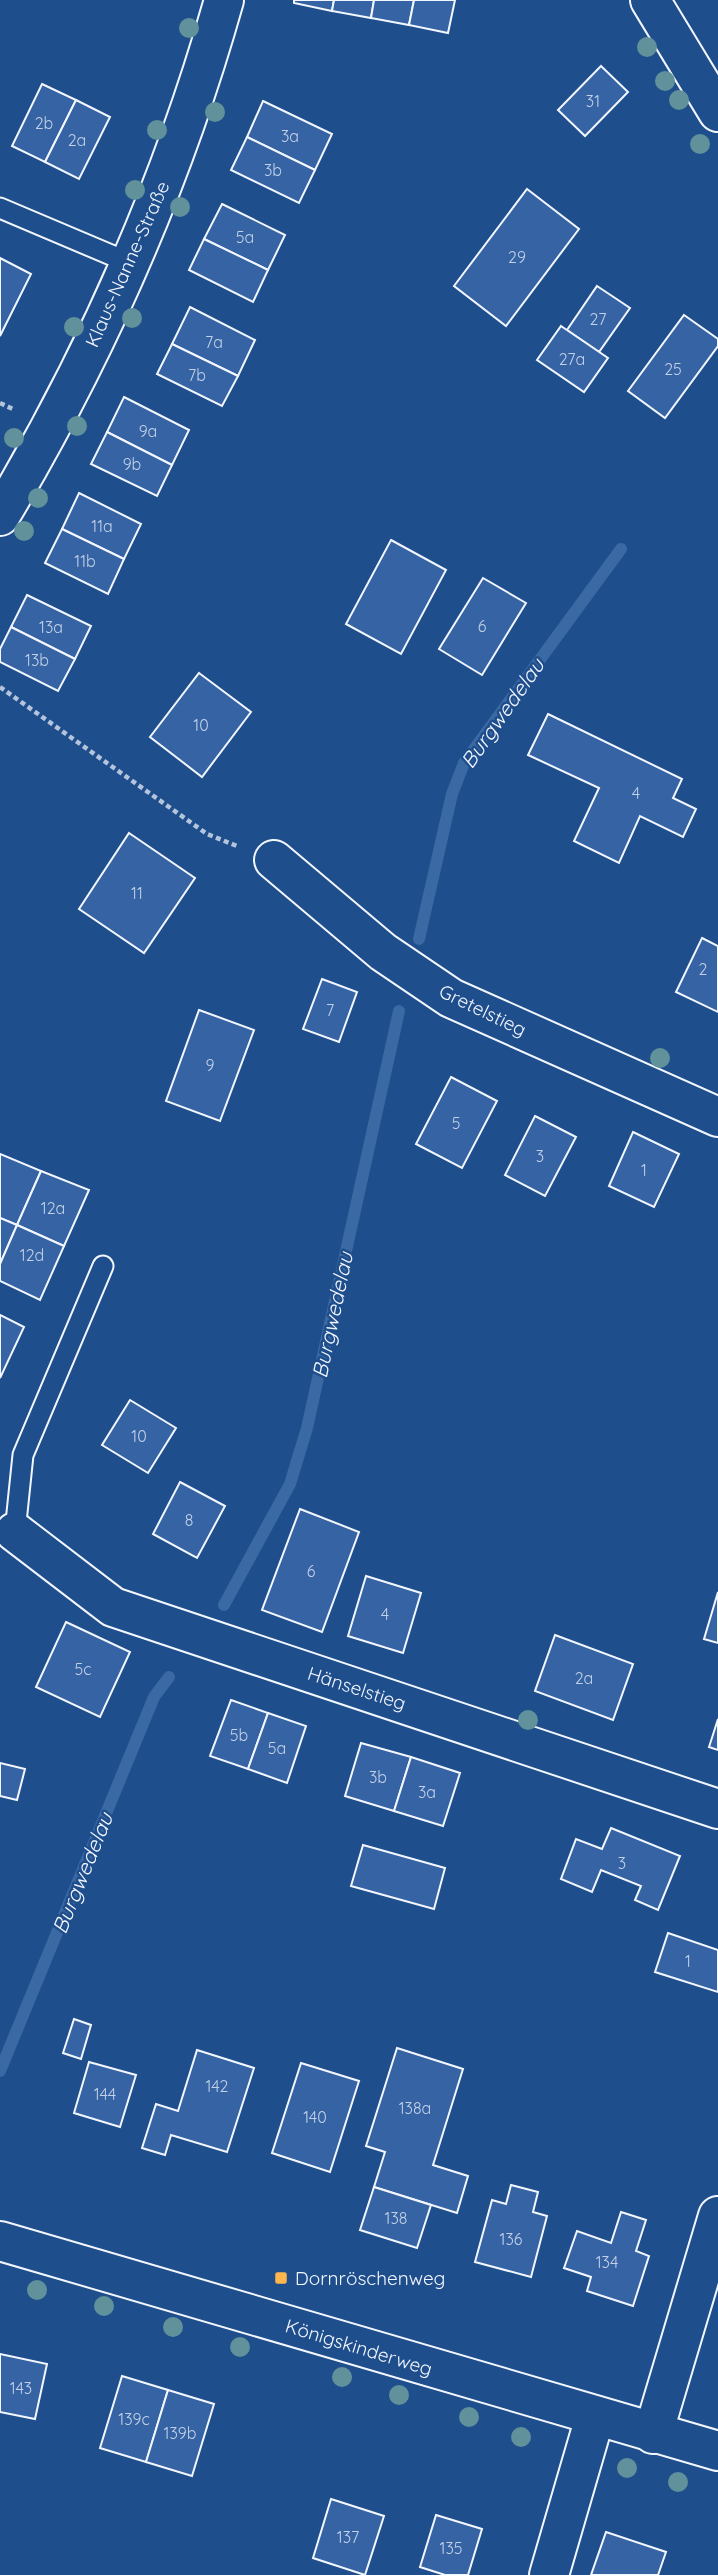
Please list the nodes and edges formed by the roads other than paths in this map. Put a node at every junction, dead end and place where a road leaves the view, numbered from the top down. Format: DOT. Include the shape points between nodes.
graph roads {
  1 [pos="224,0"];
  2 [pos="650,0"];
  3 [pos="718,112"];
  4 [pos="0,208"];
  5 [pos="130,263"];
  6 [pos="0,516"];
  7 [pos="274,860"];
  8 [pos="718,1117"];
  9 [pos="103,1266"];
  10 [pos="15,1532"];
  11 [pos="718,1809"];
  12 [pos="718,2216"];
  13 [pos="0,2241"];
  14 [pos="595,2417"];
  15 [pos="653,2434"];
  16 [pos="718,2452"];
  17 [pos="549,2575"];
  1 -- 5 [label="street, Klaus-Nanne-Straße" via="197,96"];
  2 -- 3 [label="street"];
  4 -- 5 [label="lane"];
  5 -- 6 [label="street, Klaus-Nanne-Straße" via="52,429"];
  7 -- 8 [label="street, Gretelstieg" via="383,952 451,998"];
  9 -- 10 [label="lane" via="23,1455"];
  10 -- 11 [label="street, Hänselstieg" via="113,1607"];
  12 -- 15 [label="street"];
  13 -- 14 [label="street, Königskinderweg"];
  14 -- 15 [label="street, Königskinderweg"];
  14 -- 17 [label="street"];
  15 -- 16 [label="street, Königskinderweg"];
}
